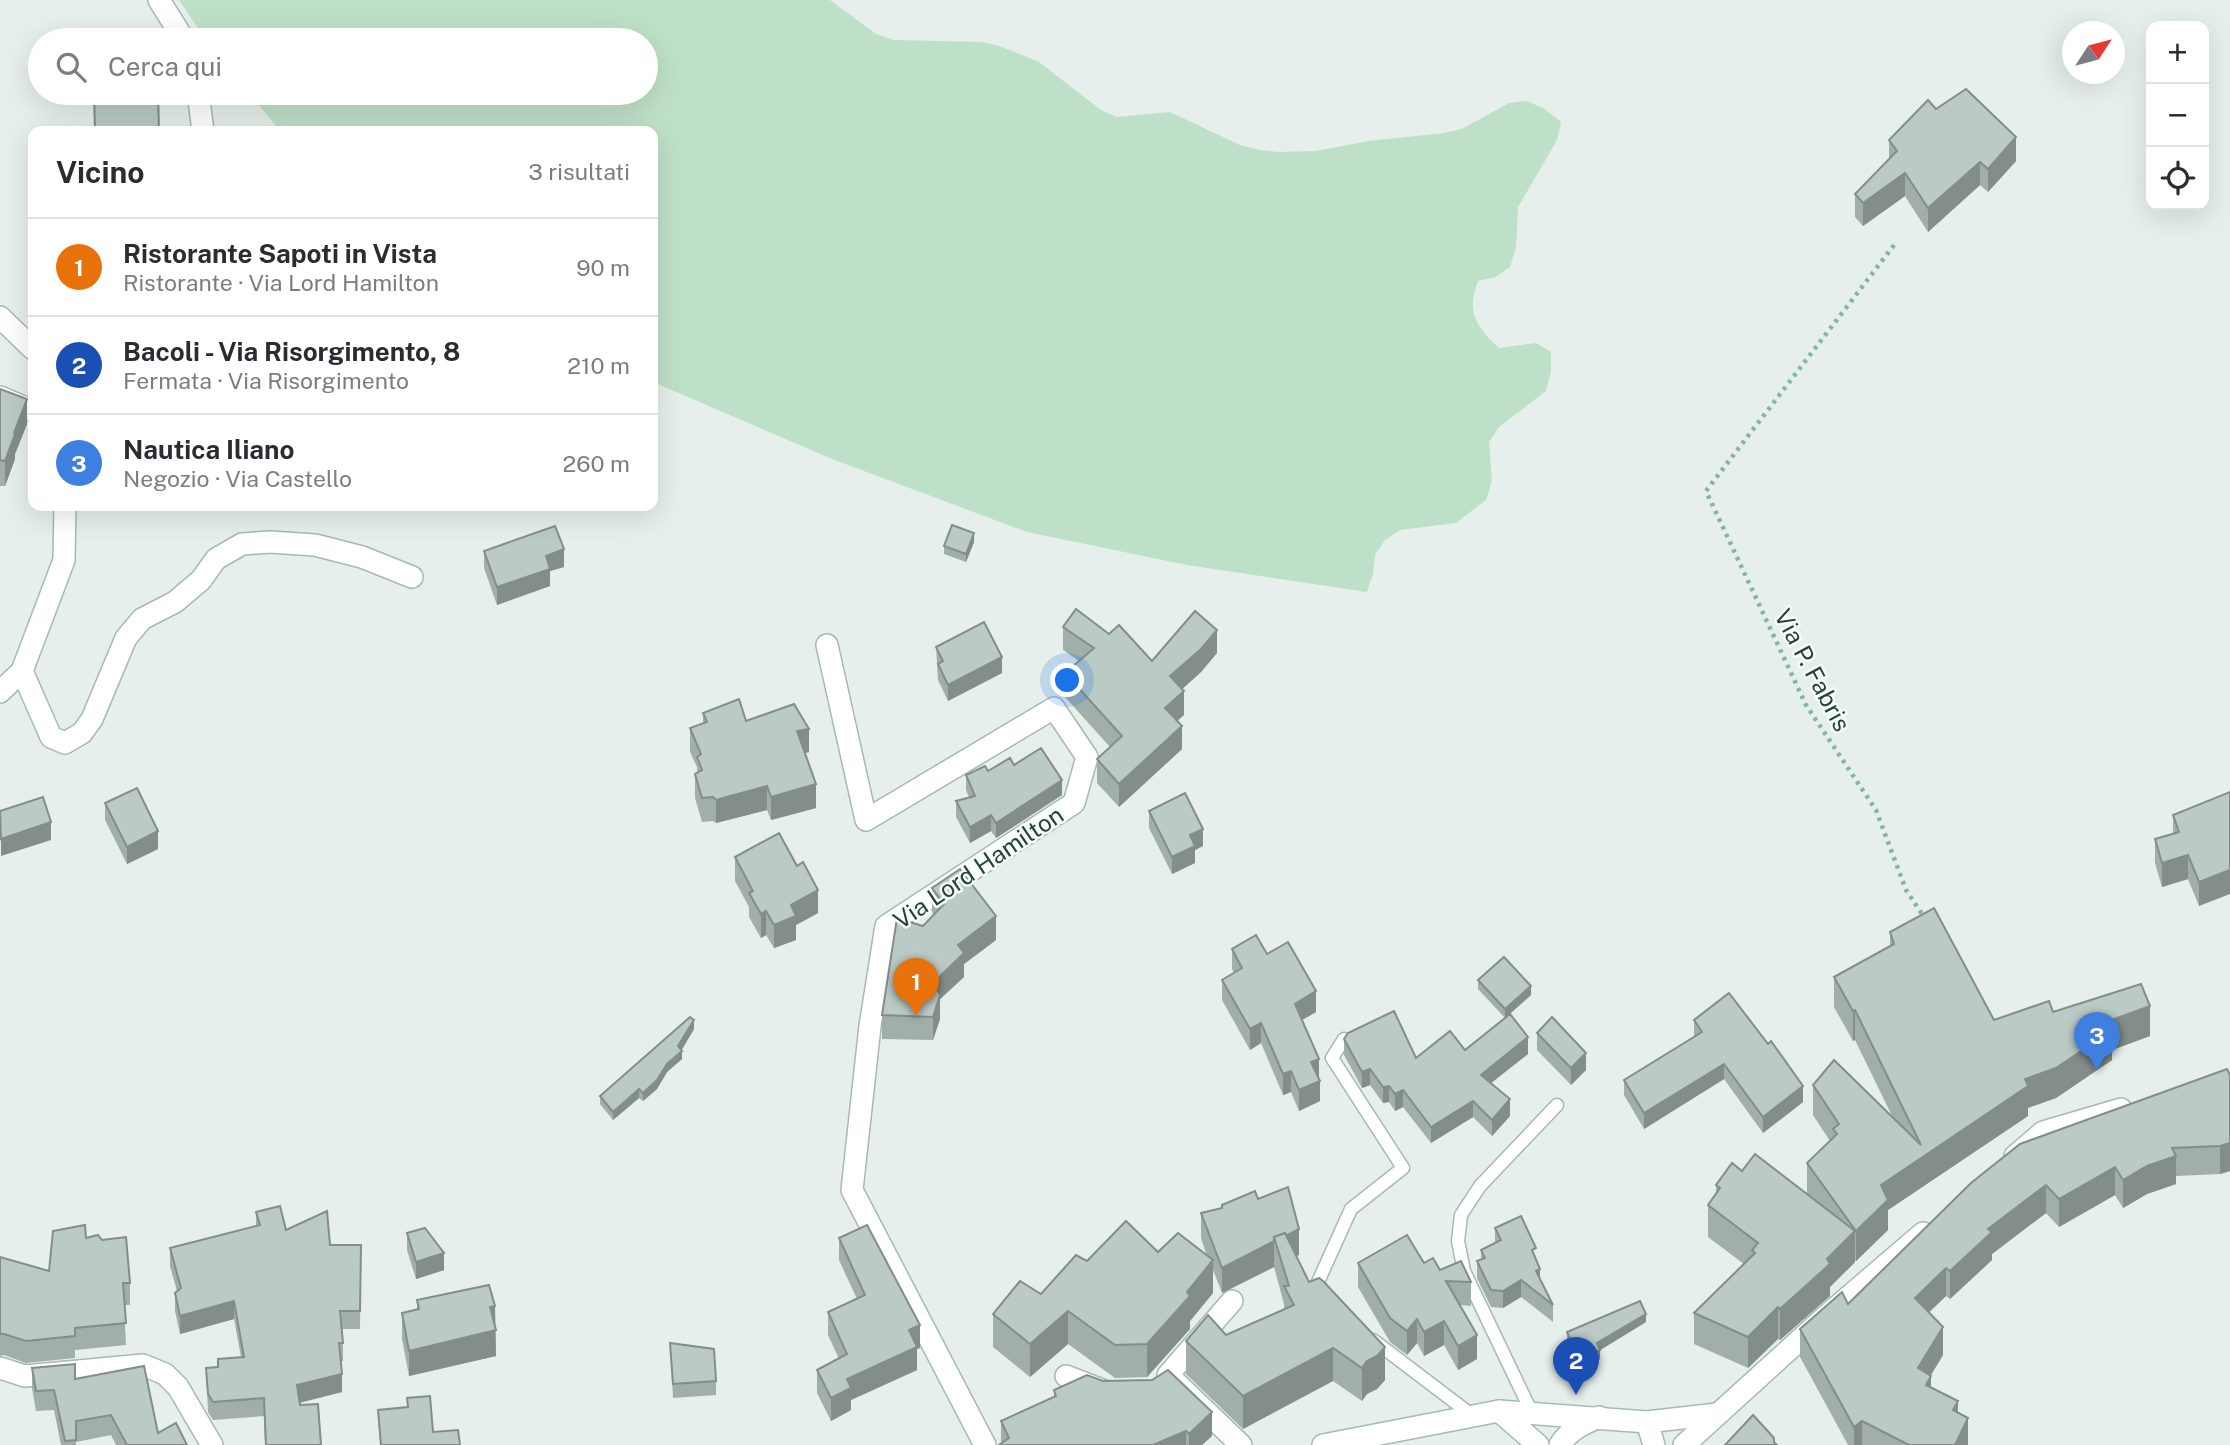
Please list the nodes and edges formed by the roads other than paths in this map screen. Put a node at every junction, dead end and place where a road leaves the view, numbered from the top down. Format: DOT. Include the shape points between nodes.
graph roads {
  1 [pos="159,0"];
  2 [pos="176,28"];
  3 [pos="200,105"];
  4 [pos="203,126"];
  5 [pos="0,317"];
  6 [pos="28,344"];
  7 [pos="0,397"];
  8 [pos="28,409"];
  9 [pos="65,511"];
  10 [pos="412,577"];
  11 [pos="827,645"];
  12 [pos="22,671"];
  13 [pos="0,692"];
  14 [pos="1344,1039"];
  15 [pos="2136,1104"];
  16 [pos="1557,1105"];
  17 [pos="2001,1167"];
  18 [pos="1939,1220"];
  19 [pos="1232,1301"];
  20 [pos="1323,1303"];
  21 [pos="1366,1335"];
  22 [pos="0,1368"];
  23 [pos="1168,1375"];
  24 [pos="1066,1376"];
  25 [pos="1152,1390"];
  26 [pos="1127,1391"];
  27 [pos="1499,1411"];
  28 [pos="1531,1412"];
  29 [pos="1717,1413"];
  30 [pos="1473,1416"];
  31 [pos="1599,1418"];
  32 [pos="1647,1422"];
  33 [pos="212,1445"];
  34 [pos="985,1445"];
  35 [pos="1241,1445"];
  36 [pos="1323,1445"];
  37 [pos="1538,1445"];
  38 [pos="1560,1445"];
  39 [pos="1654,1445"];
  40 [pos="1684,1445"];
  1 -- 2 [label="street"];
  3 -- 4 [label="street"];
  5 -- 6 [label="street"];
  7 -- 8 [label="street"];
  9 -- 12 [label="street" via="64,560"];
  10 -- 12 [label="street" via="315,545 242,544 216,559 201,580 175,602 142,619 126,638 92,719 82,733 65,743 51,737"];
  11 -- 34 [label="street, Via Lord Hamilton" via="866,820 1054,708 1087,757 1074,803 886,926 870,1026 852,1190"];
  12 -- 13 [label="street"];
  14 -- 20 [label="lane" via="1332,1058 1403,1168 1351,1209 1312,1295"];
  15 -- 17 [label="street" via="2043,1132"];
  16 -- 28 [label="lane" via="1480,1186 1461,1215 1458,1241 1464,1271"];
  18 -- 29 [label="street"];
  19 -- 23 [label="street"];
  21 -- 30 [label="lane"];
  22 -- 33 [label="street" via="25,1376 142,1365 165,1374 178,1388"];
  23 -- 25 [label="street"];
  23 -- 35 [label="street"];
  24 -- 26 [label="street" via="1103,1391"];
  27 -- 28 [label="street"];
  27 -- 30 [label="street"];
  27 -- 37 [label="street"];
  28 -- 31 [label="street"];
  29 -- 32 [label="street"];
  29 -- 40 [label="street"];
  30 -- 36 [label="street"];
  31 -- 32 [label="street"];
  31 -- 38 [label="street" via="1580,1425"];
  32 -- 39 [label="street"];
}
